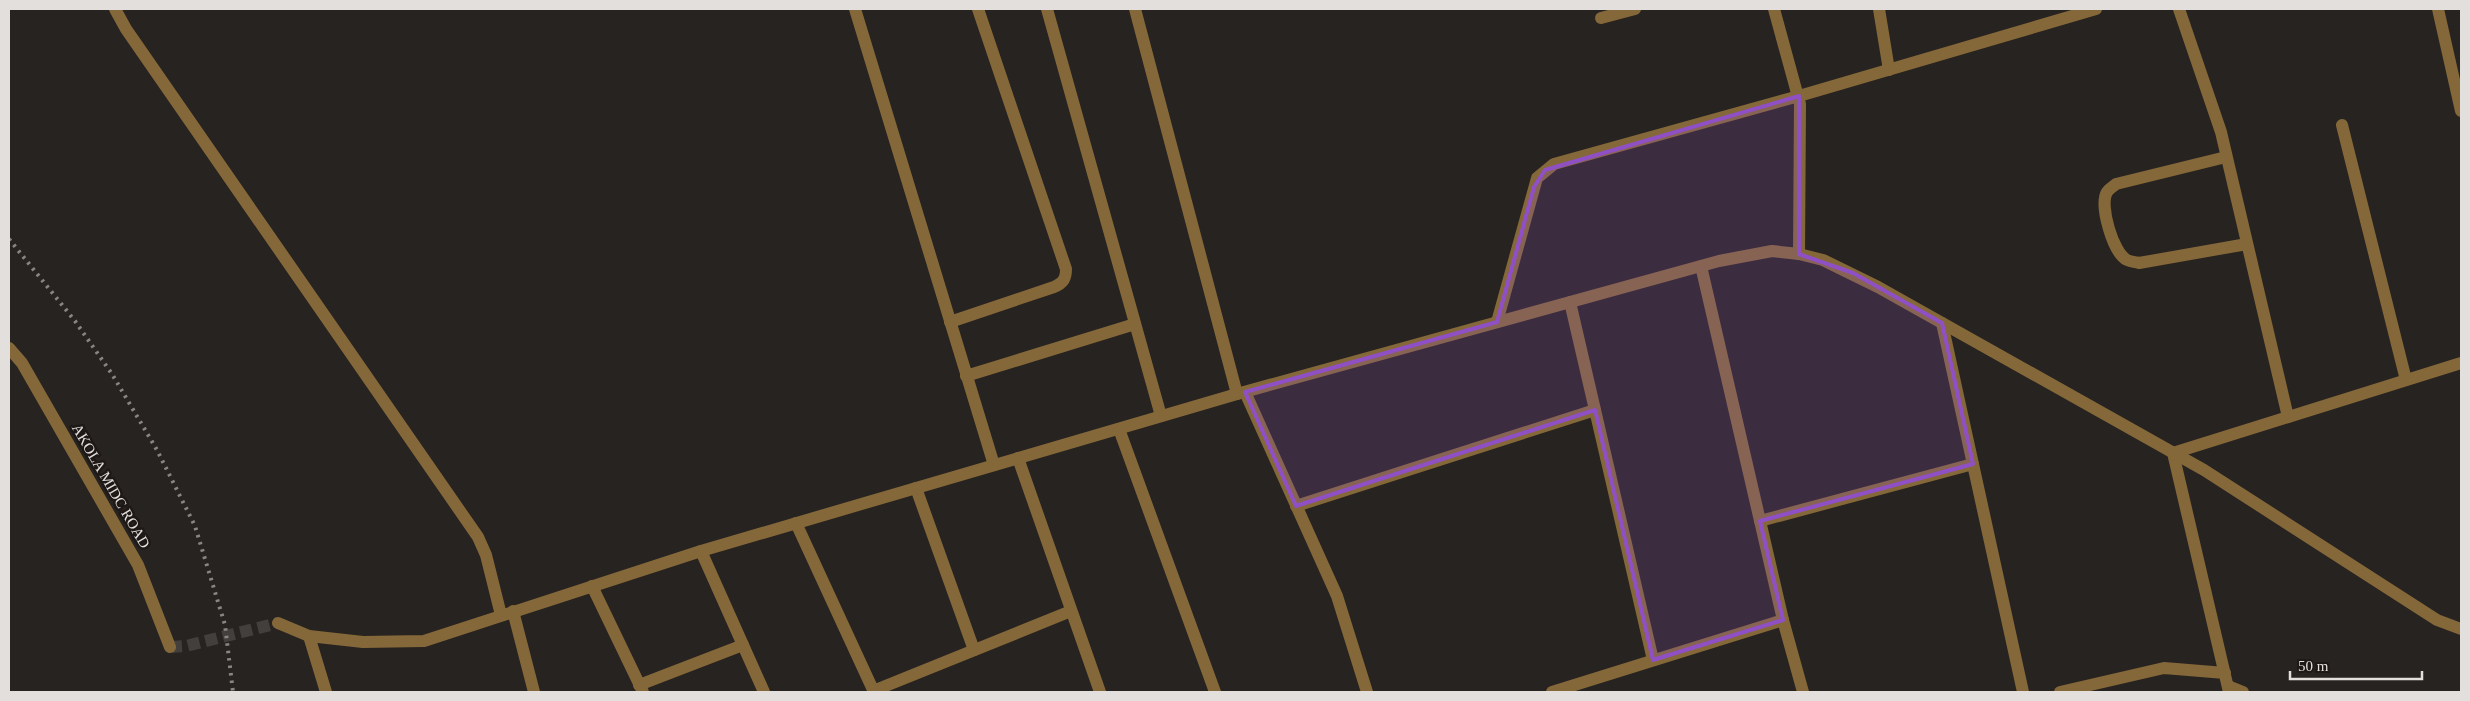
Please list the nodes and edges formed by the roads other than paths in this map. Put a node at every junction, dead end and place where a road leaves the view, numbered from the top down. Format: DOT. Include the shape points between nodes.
graph roads {
  1 [pos="115,9"];
  2 [pos="854,9"];
  3 [pos="978,9"];
  4 [pos="1050,9"];
  5 [pos="1135,9"];
  6 [pos="1635,9"];
  7 [pos="1774,9"];
  8 [pos="1879,9"];
  9 [pos="2096,9"];
  10 [pos="2179,9"];
  11 [pos="2438,9"];
  12 [pos="1601,18"];
  13 [pos="1889,70"];
  14 [pos="1799,96"];
  15 [pos="2461,111"];
  16 [pos="2342,125"];
  17 [pos="2226,157"];
  18 [pos="2247,244"];
  19 [pos="1799,254"];
  20 [pos="1701,266"];
  21 [pos="1570,302"];
  22 [pos="950,322"];
  23 [pos="1497,322"];
  24 [pos="1942,323"];
  25 [pos="1135,324"];
  26 [pos="9,348"];
  27 [pos="2461,363"];
  28 [pos="966,376"];
  29 [pos="2406,380"];
  30 [pos="1241,393"];
  31 [pos="1595,410"];
  32 [pos="1160,416"];
  33 [pos="2288,417"];
  34 [pos="1119,429"];
  35 [pos="2173,453"];
  36 [pos="1018,458"];
  37 [pos="1973,464"];
  38 [pos="994,466"];
  39 [pos="916,488"];
  40 [pos="1296,506"];
  41 [pos="1760,521"];
  42 [pos="796,523"];
  43 [pos="701,551"];
  44 [pos="592,586"];
  45 [pos="1072,611"];
  46 [pos="507,613"];
  47 [pos="1783,620"];
  48 [pos="278,623"];
  49 [pos="2461,630"];
  50 [pos="309,636"];
  51 [pos="743,645"];
  52 [pos="170,648"];
  53 [pos="974,650"];
  54 [pos="1653,660"];
  55 [pos="2228,684"];
  56 [pos="641,689"];
  57 [pos="874,691"];
  58 [pos="326,692"];
  59 [pos="534,692"];
  60 [pos="764,692"];
  61 [pos="1100,692"];
  62 [pos="1215,692"];
  63 [pos="1367,692"];
  64 [pos="1552,692"];
  65 [pos="1803,692"];
  66 [pos="2023,692"];
  67 [pos="2060,692"];
  68 [pos="2244,692"];
  1 -- 46 [label="street" via="478,537"];
  2 -- 22 [label="street"];
  3 -- 22 [label="street" via="1066,276 1054,287"];
  4 -- 25 [label="street"];
  5 -- 30 [label="street"];
  6 -- 12 [label="street"];
  7 -- 14 [label="street"];
  8 -- 13 [label="street"];
  9 -- 13 [label="street"];
  10 -- 17 [label="street" via="2215,113"];
  11 -- 15 [label="street"];
  13 -- 14 [label="street"];
  14 -- 19 [label="street"];
  14 -- 23 [label="street" via="1554,164 1545,170 1534,187"];
  16 -- 29 [label="street"];
  17 -- 18 [label="street"];
  17 -- 18 [label="street" via="2116,184 2107,192 2104,203 2111,236 2127,260 2139,263"];
  18 -- 33 [label="street"];
  19 -- 20 [label="street" via="1772,251"];
  19 -- 24 [label="street" via="1853,273"];
  20 -- 21 [label="street"];
  20 -- 41 [label="street"];
  21 -- 23 [label="street"];
  21 -- 31 [label="street"];
  22 -- 28 [label="street"];
  23 -- 30 [label="street"];
  24 -- 35 [label="street"];
  24 -- 37 [label="street"];
  25 -- 28 [label="street"];
  25 -- 32 [label="street"];
  26 -- 52 [label="street, AKOLA MIDC ROAD" via="22,363 138,565"];
  27 -- 29 [label="street"];
  28 -- 38 [label="street"];
  29 -- 33 [label="street"];
  30 -- 32 [label="street"];
  30 -- 40 [label="street"];
  31 -- 40 [label="street"];
  31 -- 54 [label="street"];
  32 -- 34 [label="street"];
  33 -- 35 [label="street"];
  34 -- 36 [label="street"];
  34 -- 62 [label="street"];
  35 -- 49 [label="street" via="2437,620"];
  35 -- 55 [label="street"];
  36 -- 38 [label="street"];
  36 -- 45 [label="street"];
  37 -- 41 [label="street"];
  37 -- 66 [label="street"];
  38 -- 39 [label="street"];
  39 -- 42 [label="street"];
  39 -- 53 [label="street"];
  40 -- 63 [label="street" via="1337,596"];
  41 -- 47 [label="street"];
  42 -- 43 [label="street"];
  42 -- 57 [label="street"];
  43 -- 44 [label="street"];
  43 -- 51 [label="street"];
  44 -- 46 [label="street"];
  44 -- 56 [label="street"];
  45 -- 53 [label="street"];
  45 -- 61 [label="street"];
  46 -- 50 [label="street" via="424,641 363,642"];
  46 -- 59 [label="street"];
  47 -- 54 [label="street"];
  47 -- 65 [label="street"];
  48 -- 50 [label="street"];
  50 -- 58 [label="street"];
  51 -- 56 [label="street"];
  51 -- 60 [label="street"];
  53 -- 57 [label="street"];
  54 -- 64 [label="street"];
  55 -- 67 [label="street" via="2164,668"];
  55 -- 68 [label="street"];
}
